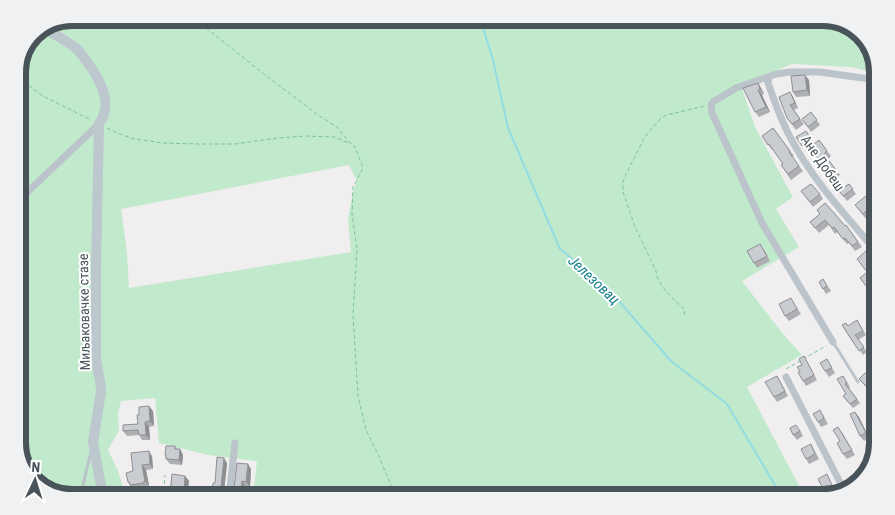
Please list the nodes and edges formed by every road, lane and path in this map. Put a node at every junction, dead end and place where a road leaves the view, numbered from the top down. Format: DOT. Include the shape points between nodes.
graph roads {
  1 [pos="204,26"];
  2 [pos="50,32"];
  3 [pos="769,77"];
  4 [pos="869,79"];
  5 [pos="26,84"];
  6 [pos="710,105"];
  7 [pos="99,124"];
  8 [pos="350,143"];
  9 [pos="26,193"];
  10 [pos="869,241"];
  11 [pos="684,315"];
  12 [pos="833,342"];
  13 [pos="786,377"];
  14 [pos="858,382"];
  15 [pos="234,443"];
  16 [pos="94,446"];
  17 [pos="165,475"];
  18 [pos="841,485"];
  19 [pos="82,489"];
  20 [pos="101,489"];
  21 [pos="164,489"];
  22 [pos="230,489"];
  23 [pos="392,489"];
  1 -- 8 [label="path" via="336,127"];
  2 -- 7 [label="street, Миљаковачке стазе" via="77,50 99,80 106,103"];
  3 -- 4 [label="street" via="806,72"];
  3 -- 6 [label="street" via="736,88"];
  3 -- 10 [label="street, Ане Добеш" via="768,83 795,145 823,187"];
  5 -- 7 [label="path" via="43,96"];
  6 -- 11 [label="path" via="666,115 658,121 645,137 623,182 622,192 656,277 685,310"];
  6 -- 12 [label="street" via="762,223"];
  7 -- 8 [label="path" via="134,139 164,143 235,144 305,136 334,137"];
  7 -- 9 [label="street"];
  7 -- 16 [label="street, Миљаковачке стазе" via="96,358 101,392"];
  8 -- 23 [label="path" via="355,147 363,168 353,187 352,214 357,249 353,315 358,396 366,430"];
  12 -- 13 [label="path" via="786,369"];
  12 -- 14 [label="lane"];
  13 -- 18 [label="street"];
  15 -- 22 [label="street"];
  16 -- 19 [label="lane"];
  16 -- 20 [label="street, Миљаковачке стазе"];
  17 -- 21 [label="path"];
}
